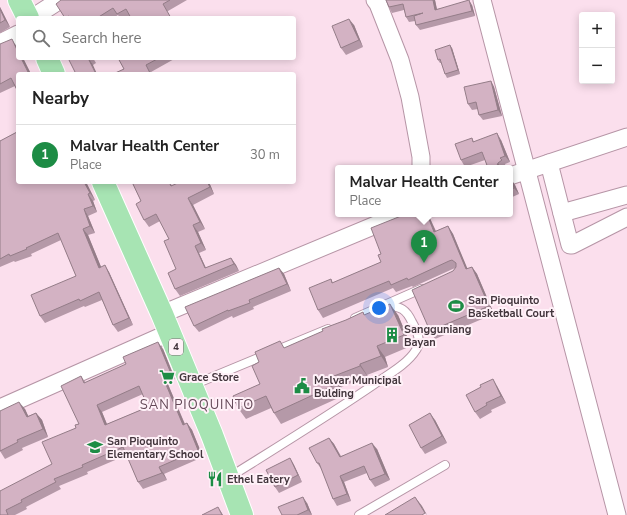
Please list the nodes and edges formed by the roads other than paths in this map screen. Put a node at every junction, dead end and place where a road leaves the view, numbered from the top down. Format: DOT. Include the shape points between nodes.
graph roads {
  1 [pos="19,0"];
  2 [pos="60,0"];
  3 [pos="375,0"];
  4 [pos="482,0"];
  5 [pos="27,16"];
  6 [pos="35,16"];
  7 [pos="16,35"];
  8 [pos="0,43"];
  9 [pos="48,60"];
  10 [pos="53,72"];
  11 [pos="627,136"];
  12 [pos="549,163"];
  13 [pos="421,165"];
  14 [pos="527,170"];
  15 [pos="513,175"];
  16 [pos="104,184"];
  17 [pos="627,194"];
  18 [pos="562,213"];
  19 [pos="396,217"];
  20 [pos="627,217"];
  21 [pos="428,286"];
  22 [pos="387,305"];
  23 [pos="351,320"];
  24 [pos="166,323"];
  25 [pos="336,326"];
  26 [pos="192,386"];
  27 [pos="0,408"];
  28 [pos="445,465"];
  29 [pos="228,478"];
  30 [pos="242,515"];
  31 [pos="359,515"];
  32 [pos="617,515"];
  1 -- 5 [label="highway"];
  2 -- 6 [label="street"];
  3 -- 13 [label="street" via="400,60 411,104"];
  4 -- 14 [label="street"];
  7 -- 8 [label="street"];
  9 -- 10 [label="highway"];
  11 -- 12 [label="street"];
  12 -- 14 [label="street"];
  12 -- 18 [label="street"];
  14 -- 15 [label="street"];
  14 -- 32 [label="street"];
  16 -- 24 [label="highway, 4"];
  17 -- 18 [label="street"];
  18 -- 20 [label="street" via="569,244 572,245"];
  19 -- 24 [label="street"];
  21 -- 22 [label="lane"];
  22 -- 23 [label="lane"];
  22 -- 29 [label="lane" via="400,306 415,326 419,344 412,356 358,396"];
  24 -- 26 [label="highway, 4"];
  24 -- 27 [label="street"];
  25 -- 26 [label="lane"];
  26 -- 29 [label="highway, 4"];
  28 -- 31 [label="lane"];
  29 -- 30 [label="highway, 4"];
}
